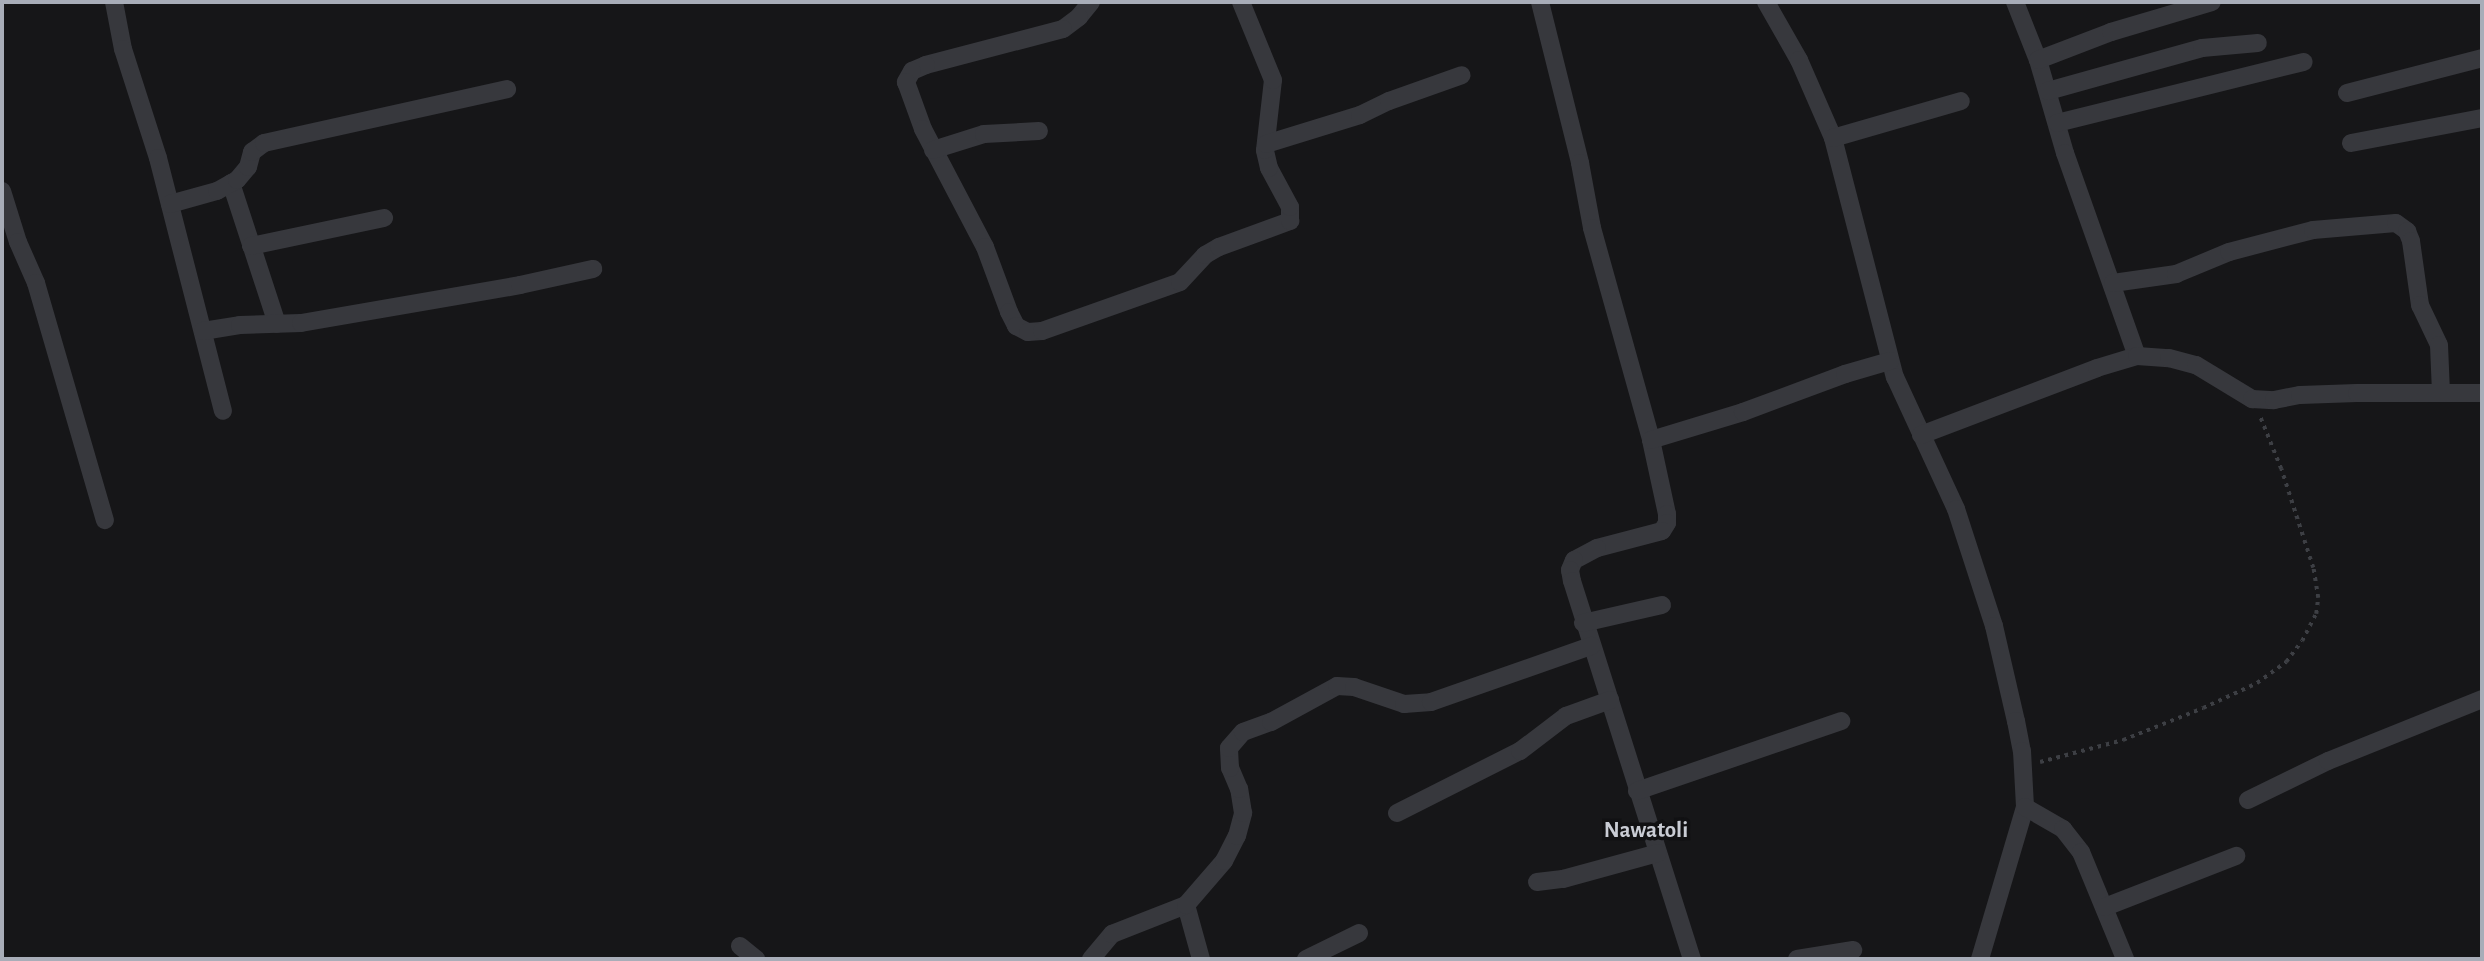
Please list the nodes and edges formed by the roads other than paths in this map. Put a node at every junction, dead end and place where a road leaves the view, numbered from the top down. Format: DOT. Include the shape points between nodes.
graph roads {
  1 [pos="114,2"];
  2 [pos="1091,2"];
  3 [pos="1241,2"];
  4 [pos="1540,2"];
  5 [pos="1766,2"];
  6 [pos="2015,2"];
  7 [pos="2212,2"];
  8 [pos="2258,43"];
  9 [pos="2482,58"];
  10 [pos="2038,60"];
  11 [pos="2304,62"];
  12 [pos="1462,75"];
  13 [pos="507,89"];
  14 [pos="2048,91"];
  15 [pos="2347,93"];
  16 [pos="1961,101"];
  17 [pos="2482,118"];
  18 [pos="2057,123"];
  19 [pos="1039,131"];
  20 [pos="1833,138"];
  21 [pos="2351,143"];
  22 [pos="1266,144"];
  23 [pos="933,150"];
  24 [pos="232,183"];
  25 [pos="2,191"];
  26 [pos="170,204"];
  27 [pos="384,218"];
  28 [pos="251,246"];
  29 [pos="593,269"];
  30 [pos="2113,283"];
  31 [pos="277,324"];
  32 [pos="203,331"];
  33 [pos="2137,356"];
  34 [pos="1890,360"];
  35 [pos="2441,393"];
  36 [pos="2482,393"];
  37 [pos="223,411"];
  38 [pos="1921,435"];
  39 [pos="1651,440"];
  40 [pos="105,520"];
  41 [pos="1662,605"];
  42 [pos="1583,623"];
  43 [pos="1591,646"];
  44 [pos="1610,699"];
  45 [pos="2482,699"];
  46 [pos="1841,721"];
  47 [pos="1637,791"];
  48 [pos="2248,800"];
  49 [pos="2025,807"];
  50 [pos="1397,813"];
  51 [pos="1658,853"];
  52 [pos="2236,856"];
  53 [pos="1537,882"];
  54 [pos="1186,905"];
  55 [pos="2105,907"];
  56 [pos="1359,933"];
  57 [pos="740,946"];
  58 [pos="1853,950"];
  59 [pos="756,959"];
  60 [pos="1091,959"];
  61 [pos="1201,959"];
  62 [pos="1306,959"];
  63 [pos="1692,959"];
  64 [pos="1797,959"];
  65 [pos="1980,959"];
  66 [pos="2125,959"];
  1 -- 26 [label="street" via="123,48"];
  2 -- 23 [label="street" via="1063,29 912,71 906,82 909,96"];
  3 -- 22 [label="street" via="1273,80"];
  4 -- 39 [label="street" via="1580,163 1591,228"];
  5 -- 20 [label="street" via="1799,60"];
  6 -- 10 [label="street"];
  7 -- 10 [label="street"];
  8 -- 14 [label="street" via="2202,48"];
  9 -- 15 [label="street"];
  10 -- 14 [label="street"];
  11 -- 18 [label="street"];
  12 -- 22 [label="street" via="1360,115"];
  13 -- 24 [label="street" via="264,143 252,152 248,167"];
  14 -- 18 [label="street"];
  16 -- 20 [label="street"];
  17 -- 21 [label="street"];
  18 -- 30 [label="street"];
  19 -- 23 [label="street" via="985,134"];
  20 -- 34 [label="street"];
  22 -- 23 [label="street" via="1269,168 1290,207 1290,221 1219,247 1180,282 1028,332 1016,326 985,247"];
  24 -- 26 [label="street"];
  24 -- 28 [label="street"];
  25 -- 40 [label="street" via="36,283"];
  26 -- 32 [label="street"];
  27 -- 28 [label="street"];
  28 -- 31 [label="street"];
  29 -- 31 [label="street"];
  30 -- 33 [label="street"];
  30 -- 35 [label="street" via="2176,274 2229,252 2313,230 2396,223 2411,241 2420,305 2439,345"];
  31 -- 32 [label="street"];
  32 -- 37 [label="street"];
  33 -- 35 [label="street" via="2196,365 2252,399"];
  33 -- 38 [label="street"];
  34 -- 38 [label="street"];
  34 -- 39 [label="street"];
  35 -- 36 [label="street"];
  38 -- 49 [label="street" via="1956,509 1994,626 2023,765"];
  39 -- 42 [label="street" via="1667,523 1653,536 1597,548 1574,560 1570,570"];
  41 -- 42 [label="street"];
  42 -- 43 [label="street"];
  43 -- 44 [label="street"];
  43 -- 54 [label="street" via="1431,702 1405,704 1354,687 1337,687 1243,732 1229,748 1243,813 1237,836 1206,885"];
  44 -- 47 [label="street"];
  44 -- 50 [label="street" via="1566,716 1520,751"];
  45 -- 48 [label="street" via="2328,761"];
  46 -- 47 [label="street"];
  47 -- 51 [label="street"];
  49 -- 55 [label="street" via="2063,829 2081,852"];
  49 -- 65 [label="street"];
  51 -- 53 [label="street"];
  51 -- 63 [label="street"];
  52 -- 55 [label="street"];
  54 -- 60 [label="street" via="1112,934"];
  54 -- 61 [label="street"];
  55 -- 66 [label="street"];
  56 -- 62 [label="street"];
  57 -- 59 [label="street"];
  58 -- 64 [label="street"];
}
